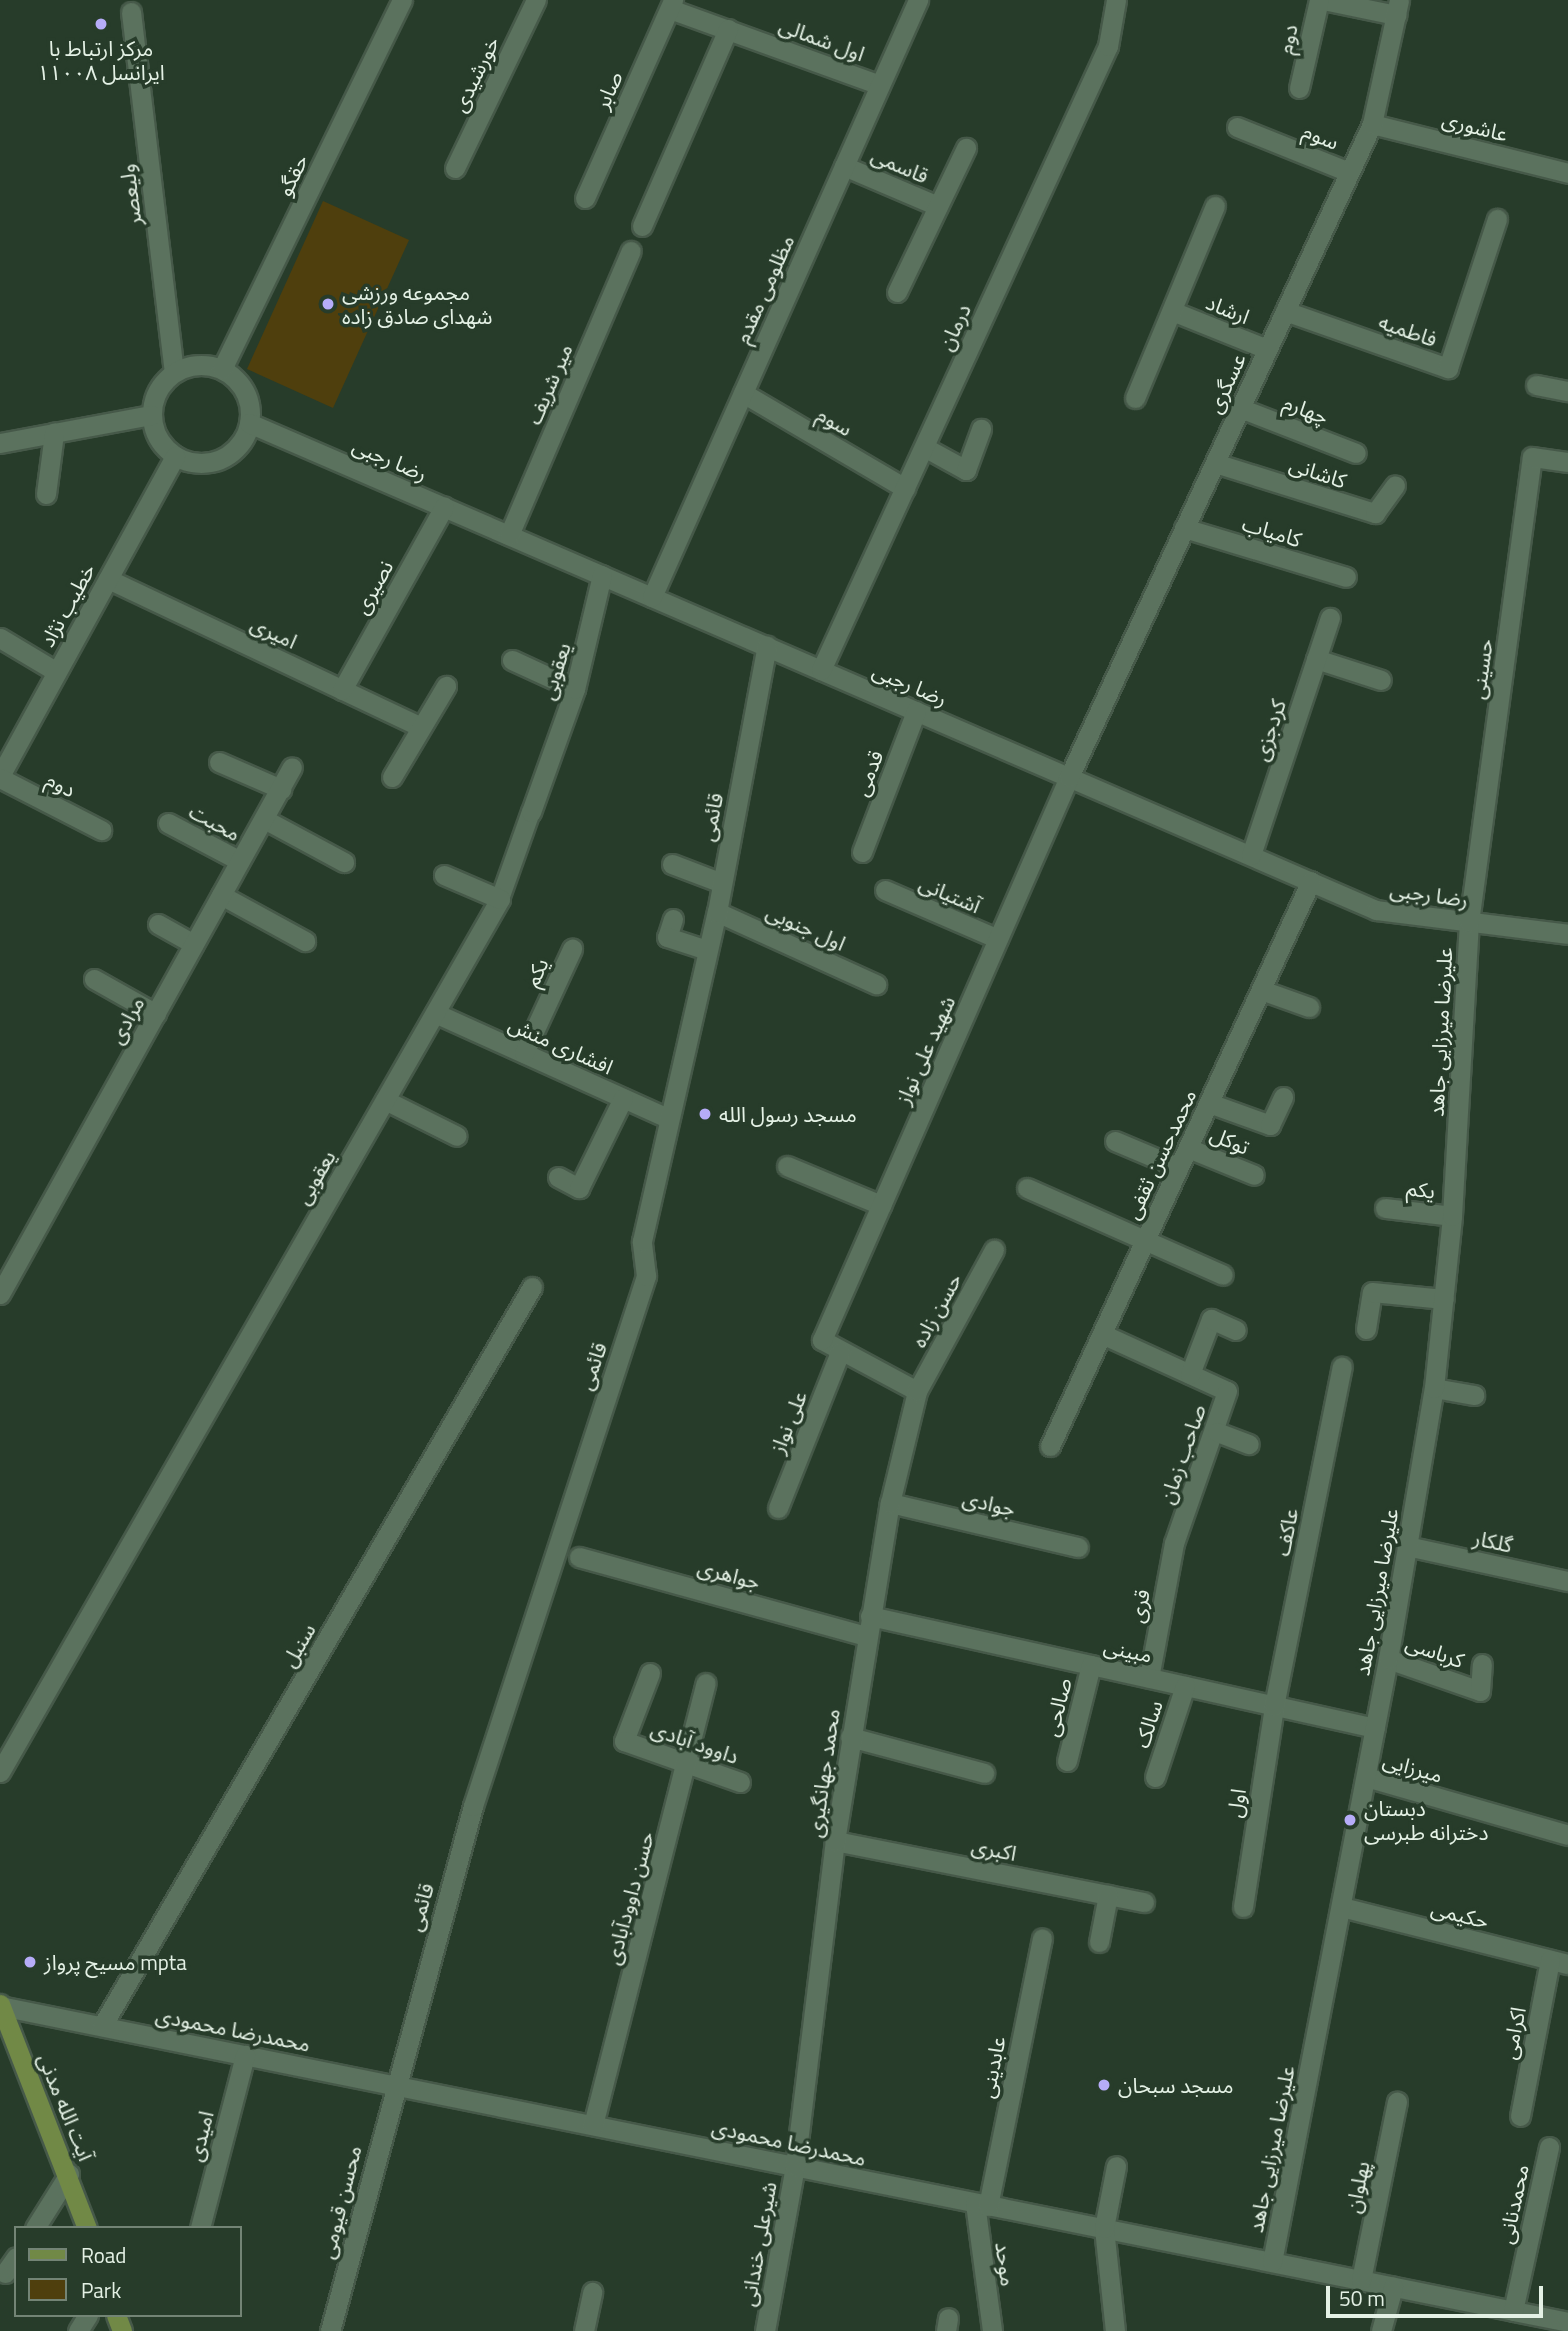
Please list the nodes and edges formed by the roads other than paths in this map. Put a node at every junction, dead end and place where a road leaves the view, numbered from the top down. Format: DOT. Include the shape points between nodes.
graph roads {
  1 [pos="402,0"];
  2 [pos="536,0"];
  3 [pos="918,0"];
  4 [pos="1116,0"];
  5 [pos="1321,0"];
  6 [pos="671,4"];
  7 [pos="1397,7"];
  8 [pos="131,12"];
  9 [pos="728,29"];
  10 [pos="880,85"];
  11 [pos="1299,88"];
  12 [pos="1371,124"];
  13 [pos="1237,127"];
  14 [pos="966,148"];
  15 [pos="844,166"];
  16 [pos="455,168"];
  17 [pos="1349,172"];
  18 [pos="1568,173"];
  19 [pos="585,198"];
  20 [pos="938,206"];
  21 [pos="1215,206"];
  22 [pos="1497,219"];
  23 [pos="642,226"];
  24 [pos="631,251"];
  25 [pos="897,292"];
  26 [pos="1172,311"];
  27 [pos="1285,311"];
  28 [pos="1267,349"];
  29 [pos="222,369"];
  30 [pos="174,373"];
  31 [pos="1536,385"];
  32 [pos="1568,391"];
  33 [pos="743,393"];
  34 [pos="1136,398"];
  35 [pos="1240,408"];
  36 [pos="152,415"];
  37 [pos="249,423"];
  38 [pos="981,429"];
  39 [pos="54,433"];
  40 [pos="0,443"];
  41 [pos="924,447"];
  42 [pos="1356,453"];
  43 [pos="175,456"];
  44 [pos="1568,462"];
  45 [pos="1215,463"];
  46 [pos="1395,485"];
  47 [pos="905,488"];
  48 [pos="46,494"];
  49 [pos="444,507"];
  50 [pos="1184,528"];
  51 [pos="509,535"];
  52 [pos="602,575"];
  53 [pos="1346,577"];
  54 [pos="108,579"];
  55 [pos="652,597"];
  56 [pos="1329,618"];
  57 [pos="0,638"];
  58 [pos="767,646"];
  59 [pos="1316,659"];
  60 [pos="512,660"];
  61 [pos="821,670"];
  62 [pos="57,672"];
  63 [pos="1381,680"];
  64 [pos="446,686"];
  65 [pos="575,689"];
  66 [pos="342,690"];
  67 [pos="916,711"];
  68 [pos="421,727"];
  69 [pos="219,762"];
  70 [pos="292,767"];
  71 [pos="0,777"];
  72 [pos="392,777"];
  73 [pos="1069,777"];
  74 [pos="281,789"];
  75 [pos="531,812"];
  76 [pos="264,819"];
  77 [pos="168,823"];
  78 [pos="101,830"];
  79 [pos="862,852"];
  80 [pos="1251,855"];
  81 [pos="240,861"];
  82 [pos="344,862"];
  83 [pos="672,864"];
  84 [pos="444,875"];
  85 [pos="1311,881"];
  86 [pos="722,883"];
  87 [pos="885,890"];
  88 [pos="221,895"];
  89 [pos="500,899"];
  90 [pos="717,912"];
  91 [pos="673,919"];
  92 [pos="1469,922"];
  93 [pos="158,924"];
  94 [pos="1568,934"];
  95 [pos="998,939"];
  96 [pos="305,941"];
  97 [pos="194,944"];
  98 [pos="572,948"];
  99 [pos="707,950"];
  100 [pos="94,979"];
  101 [pos="876,984"];
  102 [pos="1261,990"];
  103 [pos="1309,1007"];
  104 [pos="435,1013"];
  105 [pos="156,1014"];
  106 [pos="524,1053"];
  107 [pos="1283,1097"];
  108 [pos="623,1098"];
  109 [pos="385,1100"];
  110 [pos="1209,1103"];
  111 [pos="667,1118"];
  112 [pos="457,1136"];
  113 [pos="1115,1141"];
  114 [pos="1188,1148"];
  115 [pos="787,1166"];
  116 [pos="1179,1168"];
  117 [pos="1254,1175"];
  118 [pos="558,1177"];
  119 [pos="1027,1188"];
  120 [pos="881,1205"];
  121 [pos="1385,1208"];
  122 [pos="1452,1216"];
  123 [pos="1146,1239"];
  124 [pos="994,1250"];
  125 [pos="1223,1275"];
  126 [pos="532,1287"];
  127 [pos="0,1294"];
  128 [pos="1444,1299"];
  129 [pos="1366,1329"];
  130 [pos="1236,1330"];
  131 [pos="1102,1334"];
  132 [pos="841,1352"];
  133 [pos="1342,1367"];
  134 [pos="1190,1374"];
  135 [pos="1434,1388"];
  136 [pos="917,1391"];
  137 [pos="1474,1395"];
  138 [pos="1217,1432"];
  139 [pos="1249,1444"];
  140 [pos="1050,1446"];
  141 [pos="890,1503"];
  142 [pos="778,1508"];
  143 [pos="1174,1543"];
  144 [pos="1408,1546"];
  145 [pos="1078,1547"];
  146 [pos="579,1557"];
  147 [pos="1568,1572"];
  148 [pos="1568,1580"];
  149 [pos="870,1616"];
  150 [pos="866,1636"];
  151 [pos="1388,1658"];
  152 [pos="1482,1664"];
  153 [pos="1091,1665"];
  154 [pos="650,1674"];
  155 [pos="1149,1678"];
  156 [pos="706,1683"];
  157 [pos="1185,1686"];
  158 [pos="1274,1706"];
  159 [pos="1376,1728"];
  160 [pos="850,1737"];
  161 [pos="1067,1761"];
  162 [pos="688,1763"];
  163 [pos="0,1772"];
  164 [pos="984,1773"];
  165 [pos="1155,1777"];
  166 [pos="1366,1777"];
  167 [pos="740,1782"];
  168 [pos="1568,1835"];
  169 [pos="835,1841"];
  170 [pos="1108,1895"];
  171 [pos="1144,1902"];
  172 [pos="1243,1907"];
  173 [pos="1342,1907"];
  174 [pos="1042,1938"];
  175 [pos="1099,1942"];
  176 [pos="1559,1962"];
  177 [pos="0,2005"];
  178 [pos="102,2026"];
  179 [pos="244,2055"];
  180 [pos="393,2085"];
  181 [pos="1397,2102"];
  182 [pos="1520,2116"];
  183 [pos="593,2125"];
  184 [pos="1549,2147"];
  185 [pos="795,2166"];
  186 [pos="1116,2166"];
  187 [pos="69,2174"];
  188 [pos="981,2205"];
  189 [pos="35,2226"];
  190 [pos="86,2226"];
  191 [pos="201,2226"];
  192 [pos="1104,2228"];
  193 [pos="1272,2262"];
  194 [pos="1361,2280"];
  195 [pos="1393,2287"];
  196 [pos="592,2292"];
  197 [pos="1513,2311"];
  198 [pos="1568,2322"];
  199 [pos="1540,2324"];
  200 [pos="330,2331"];
  201 [pos="584,2331"];
  202 [pos="765,2331"];
  203 [pos="992,2331"];
  204 [pos="1115,2331"];
  205 [pos="1381,2331"];
  1 -- 29 [label="street, حقگو"];
  2 -- 16 [label="street, خورشیدی"];
  3 -- 10 [label="street, مظلومی مقدم"];
  4 -- 41 [label="street, درمان" via="1108,46"];
  5 -- 7 [label="street, دوم"];
  5 -- 11 [label="street, دوم"];
  6 -- 9 [label="street, اول شمالی"];
  6 -- 19 [label="street, صابر"];
  7 -- 12 [label="street, عسگری"];
  8 -- 30 [label="street, ولیعصر"];
  9 -- 10 [label="street, اول شمالی"];
  9 -- 23 [label="street"];
  10 -- 15 [label="street, مظلومی مقدم"];
  12 -- 17 [label="street, عسگری"];
  12 -- 18 [label="street, عاشوری"];
  13 -- 17 [label="street, سوم"];
  14 -- 20 [label="street"];
  15 -- 20 [label="street, قاسمی"];
  15 -- 33 [label="street, مظلومی مقدم"];
  17 -- 27 [label="street, عسگری"];
  20 -- 25 [label="street"];
  21 -- 26 [label="street"];
  22 -- 27 [label="street, فاطمیه" via="1448,368"];
  24 -- 51 [label="street, میر شریف"];
  26 -- 28 [label="street, ارشاد"];
  26 -- 34 [label="street"];
  27 -- 28 [label="street, عسگری"];
  28 -- 35 [label="street, عسگری"];
  29 -- 30 [label="street" via="205,365"];
  29 -- 37 [label="street" via="245,392"];
  30 -- 36 [label="street" via="158,391"];
  31 -- 32 [label="street"];
  33 -- 47 [label="street, سوم"];
  33 -- 55 [label="street, مظلومی مقدم"];
  35 -- 42 [label="street, چهارم"];
  35 -- 45 [label="street, عسگری"];
  36 -- 39 [label="street"];
  36 -- 43 [label="street" via="155,432"];
  37 -- 43 [label="street" via="234,450 221,459 189,462"];
  37 -- 49 [label="street, رضا رجبی"];
  38 -- 41 [label="street" via="966,470"];
  39 -- 40 [label="street"];
  39 -- 48 [label="street"];
  41 -- 47 [label="street, درمان"];
  43 -- 54 [label="street, خطیب نژاد"];
  44 -- 92 [label="street, حسینی" via="1532,457"];
  45 -- 46 [label="street, کاشانی" via="1375,513"];
  45 -- 50 [label="street, عسگری"];
  47 -- 61 [label="street, درمان"];
  49 -- 51 [label="street, رضا رجبی"];
  49 -- 66 [label="street, نصیری"];
  50 -- 53 [label="street, کامیاب"];
  50 -- 73 [label="street, عسگری"];
  51 -- 52 [label="street, رضا رجبی"];
  52 -- 55 [label="street, رضا رجبی"];
  52 -- 65 [label="street, یعقوبی"];
  54 -- 62 [label="street, خطیب نژاد"];
  54 -- 66 [label="street, امیری"];
  55 -- 58 [label="street, رضا رجبی"];
  56 -- 59 [label="street, کردجزی"];
  57 -- 62 [label="street"];
  58 -- 61 [label="street, رضا رجبی"];
  58 -- 86 [label="street, قائمی"];
  59 -- 63 [label="street"];
  59 -- 80 [label="street, کردجزی"];
  60 -- 65 [label="street"];
  61 -- 67 [label="street, رضا رجبی"];
  62 -- 71 [label="street, خطیب نژاد"];
  64 -- 68 [label="street"];
  65 -- 75 [label="street, یعقوبی"];
  66 -- 68 [label="street, امیری"];
  67 -- 73 [label="street, رضا رجبی"];
  67 -- 79 [label="street, قدمی"];
  68 -- 72 [label="street"];
  69 -- 74 [label="street"];
  70 -- 74 [label="street, مرادی"];
  71 -- 78 [label="street, دوم"];
  73 -- 80 [label="street, رضا رجبی"];
  73 -- 95 [label="street, شهید علی نواز"];
  74 -- 76 [label="street, مرادی"];
  75 -- 89 [label="lane, یعقوبی"];
  76 -- 81 [label="street, مرادی"];
  76 -- 82 [label="street"];
  77 -- 81 [label="street, محبت"];
  80 -- 85 [label="street, رضا رجبی"];
  81 -- 88 [label="street, مرادی"];
  83 -- 86 [label="street"];
  84 -- 89 [label="street"];
  85 -- 92 [label="street, رضا رجبی" via="1376,909"];
  85 -- 102 [label="street, محمدحسن ثقفی"];
  86 -- 90 [label="street, قائمی"];
  87 -- 95 [label="street, آشتیانی"];
  88 -- 96 [label="street"];
  88 -- 97 [label="street, مرادی"];
  89 -- 104 [label="street, یعقوبی"];
  90 -- 99 [label="street, قائمی"];
  90 -- 101 [label="street, اول جنوبی"];
  91 -- 99 [label="street" via="667,937"];
  92 -- 94 [label="street, رضا رجبی"];
  92 -- 122 [label="street, علیرضا میرزایی جاهد"];
  93 -- 97 [label="street"];
  95 -- 120 [label="street, شهید علی نواز"];
  97 -- 105 [label="street, مرادی"];
  98 -- 106 [label="street, یکم"];
  99 -- 111 [label="street, قائمی"];
  100 -- 105 [label="street"];
  102 -- 103 [label="street"];
  102 -- 110 [label="street, محمدحسن ثقفی"];
  104 -- 106 [label="street, افشاری منش"];
  104 -- 109 [label="street, یعقوبی"];
  105 -- 127 [label="street, مرادی"];
  106 -- 108 [label="street, افشاری منش"];
  107 -- 110 [label="street" via="1270,1125"];
  108 -- 111 [label="street, افشاری منش"];
  108 -- 118 [label="street" via="579,1188"];
  109 -- 112 [label="street"];
  109 -- 163 [label="street, یعقوبی"];
  110 -- 114 [label="street, محمدحسن ثقفی"];
  111 -- 180 [label="street, قائمی" via="642,1241 646,1276 473,1806"];
  113 -- 116 [label="street"];
  114 -- 116 [label="street, محمدحسن ثقفی"];
  114 -- 117 [label="street, توکل"];
  115 -- 120 [label="street"];
  116 -- 123 [label="street, محمدحسن ثقفی"];
  119 -- 123 [label="street"];
  120 -- 132 [label="street, شهید علی نواز" via="822,1340"];
  121 -- 122 [label="street, یکم"];
  122 -- 128 [label="street, علیرضا میرزایی جاهد"];
  123 -- 125 [label="street"];
  123 -- 131 [label="street, محمدحسن ثقفی"];
  124 -- 136 [label="street, حسن زاده"];
  126 -- 178 [label="street, سنبل"];
  128 -- 129 [label="street" via="1372,1292"];
  128 -- 135 [label="street, علیرضا میرزایی جاهد"];
  130 -- 134 [label="street" via="1211,1319"];
  131 -- 134 [label="street, صاحب زمان"];
  131 -- 140 [label="street, محمدحسن ثقفی"];
  132 -- 136 [label="street"];
  132 -- 142 [label="street, علی نواز"];
  133 -- 158 [label="street, عاکف"];
  134 -- 138 [label="street, صاحب زمان" via="1227,1391"];
  135 -- 137 [label="street"];
  135 -- 144 [label="street, علیرضا میرزایی جاهد"];
  136 -- 141 [label="street, محمد جهانگیری"];
  138 -- 139 [label="street"];
  138 -- 143 [label="street, صاحب زمان"];
  141 -- 145 [label="street, جوادی"];
  141 -- 149 [label="street, محمد جهانگیری"];
  143 -- 155 [label="street, قری"];
  144 -- 148 [label="street, گلکار"];
  144 -- 151 [label="street, علیرضا میرزایی جاهد"];
  146 -- 150 [label="street, جواهری"];
  147 -- 148 [label="street"];
  149 -- 150 [label="street, محمد جهانگیری"];
  149 -- 153 [label="street, مبینی"];
  150 -- 160 [label="street, محمد جهانگیری"];
  151 -- 152 [label="street, کرباسی" via="1480,1691"];
  151 -- 159 [label="street, علیرضا میرزایی جاهد"];
  153 -- 155 [label="street, مبینی"];
  153 -- 161 [label="street, صالحی"];
  154 -- 162 [label="street, داوود آبادی" via="624,1741"];
  155 -- 157 [label="street, مبینی"];
  156 -- 162 [label="street, حسن داوودآبادی"];
  157 -- 158 [label="street, مبینی"];
  157 -- 165 [label="street, سالک"];
  158 -- 159 [label="street, مبینی"];
  158 -- 172 [label="street, اول"];
  159 -- 166 [label="street, علیرضا میرزایی جاهد"];
  160 -- 164 [label="street"];
  160 -- 169 [label="street, محمد جهانگیری"];
  162 -- 167 [label="street, داوود آبادی"];
  162 -- 183 [label="street, حسن داوودآبادی"];
  166 -- 168 [label="street, میرزایی"];
  166 -- 173 [label="street, علیرضا میرزایی جاهد"];
  169 -- 170 [label="street, اکبری"];
  169 -- 185 [label="street, محمد جهانگیری"];
  170 -- 171 [label="street, اکبری"];
  170 -- 175 [label="street"];
  173 -- 176 [label="street, حکیمی"];
  173 -- 193 [label="street, علیرضا میرزایی جاهد"];
  174 -- 188 [label="street, عابدینی"];
  176 -- 182 [label="street, اکرامی"];
  177 -- 178 [label="street, محمدرضا محمودی"];
  177 -- 187 [label="main road, آیت الله مدنی"];
  178 -- 179 [label="street, محمدرضا محمودی"];
  179 -- 180 [label="street, محمدرضا محمودی"];
  179 -- 191 [label="street, امیدی"];
  180 -- 183 [label="street, محمدرضا محمودی"];
  180 -- 200 [label="street, محسن قیومی"];
  181 -- 194 [label="street, پهلوان"];
  183 -- 185 [label="street, محمدرضا محمودی"];
  184 -- 197 [label="street, محمدنانی"];
  185 -- 188 [label="street, محمدرضا محمودی"];
  185 -- 202 [label="street, شیرعلی خندانی"];
  186 -- 192 [label="street"];
  187 -- 189 [label="street"];
  187 -- 190 [label="main road, آیت الله مدنی"];
  188 -- 192 [label="street, محمدرضا محمودی"];
  188 -- 203 [label="street, موحد"];
  192 -- 193 [label="street, محمدرضا محمودی"];
  192 -- 204 [label="street"];
  193 -- 194 [label="street, محمدرضا محمودی"];
  194 -- 195 [label="street, محمدرضا محمودی"];
  195 -- 197 [label="street, محمدرضا محمودی"];
  195 -- 205 [label="street"];
  196 -- 201 [label="street"];
  197 -- 199 [label="street, محمدرضا محمودی"];
  198 -- 199 [label="street, محمدرضا محمودی"];
}
